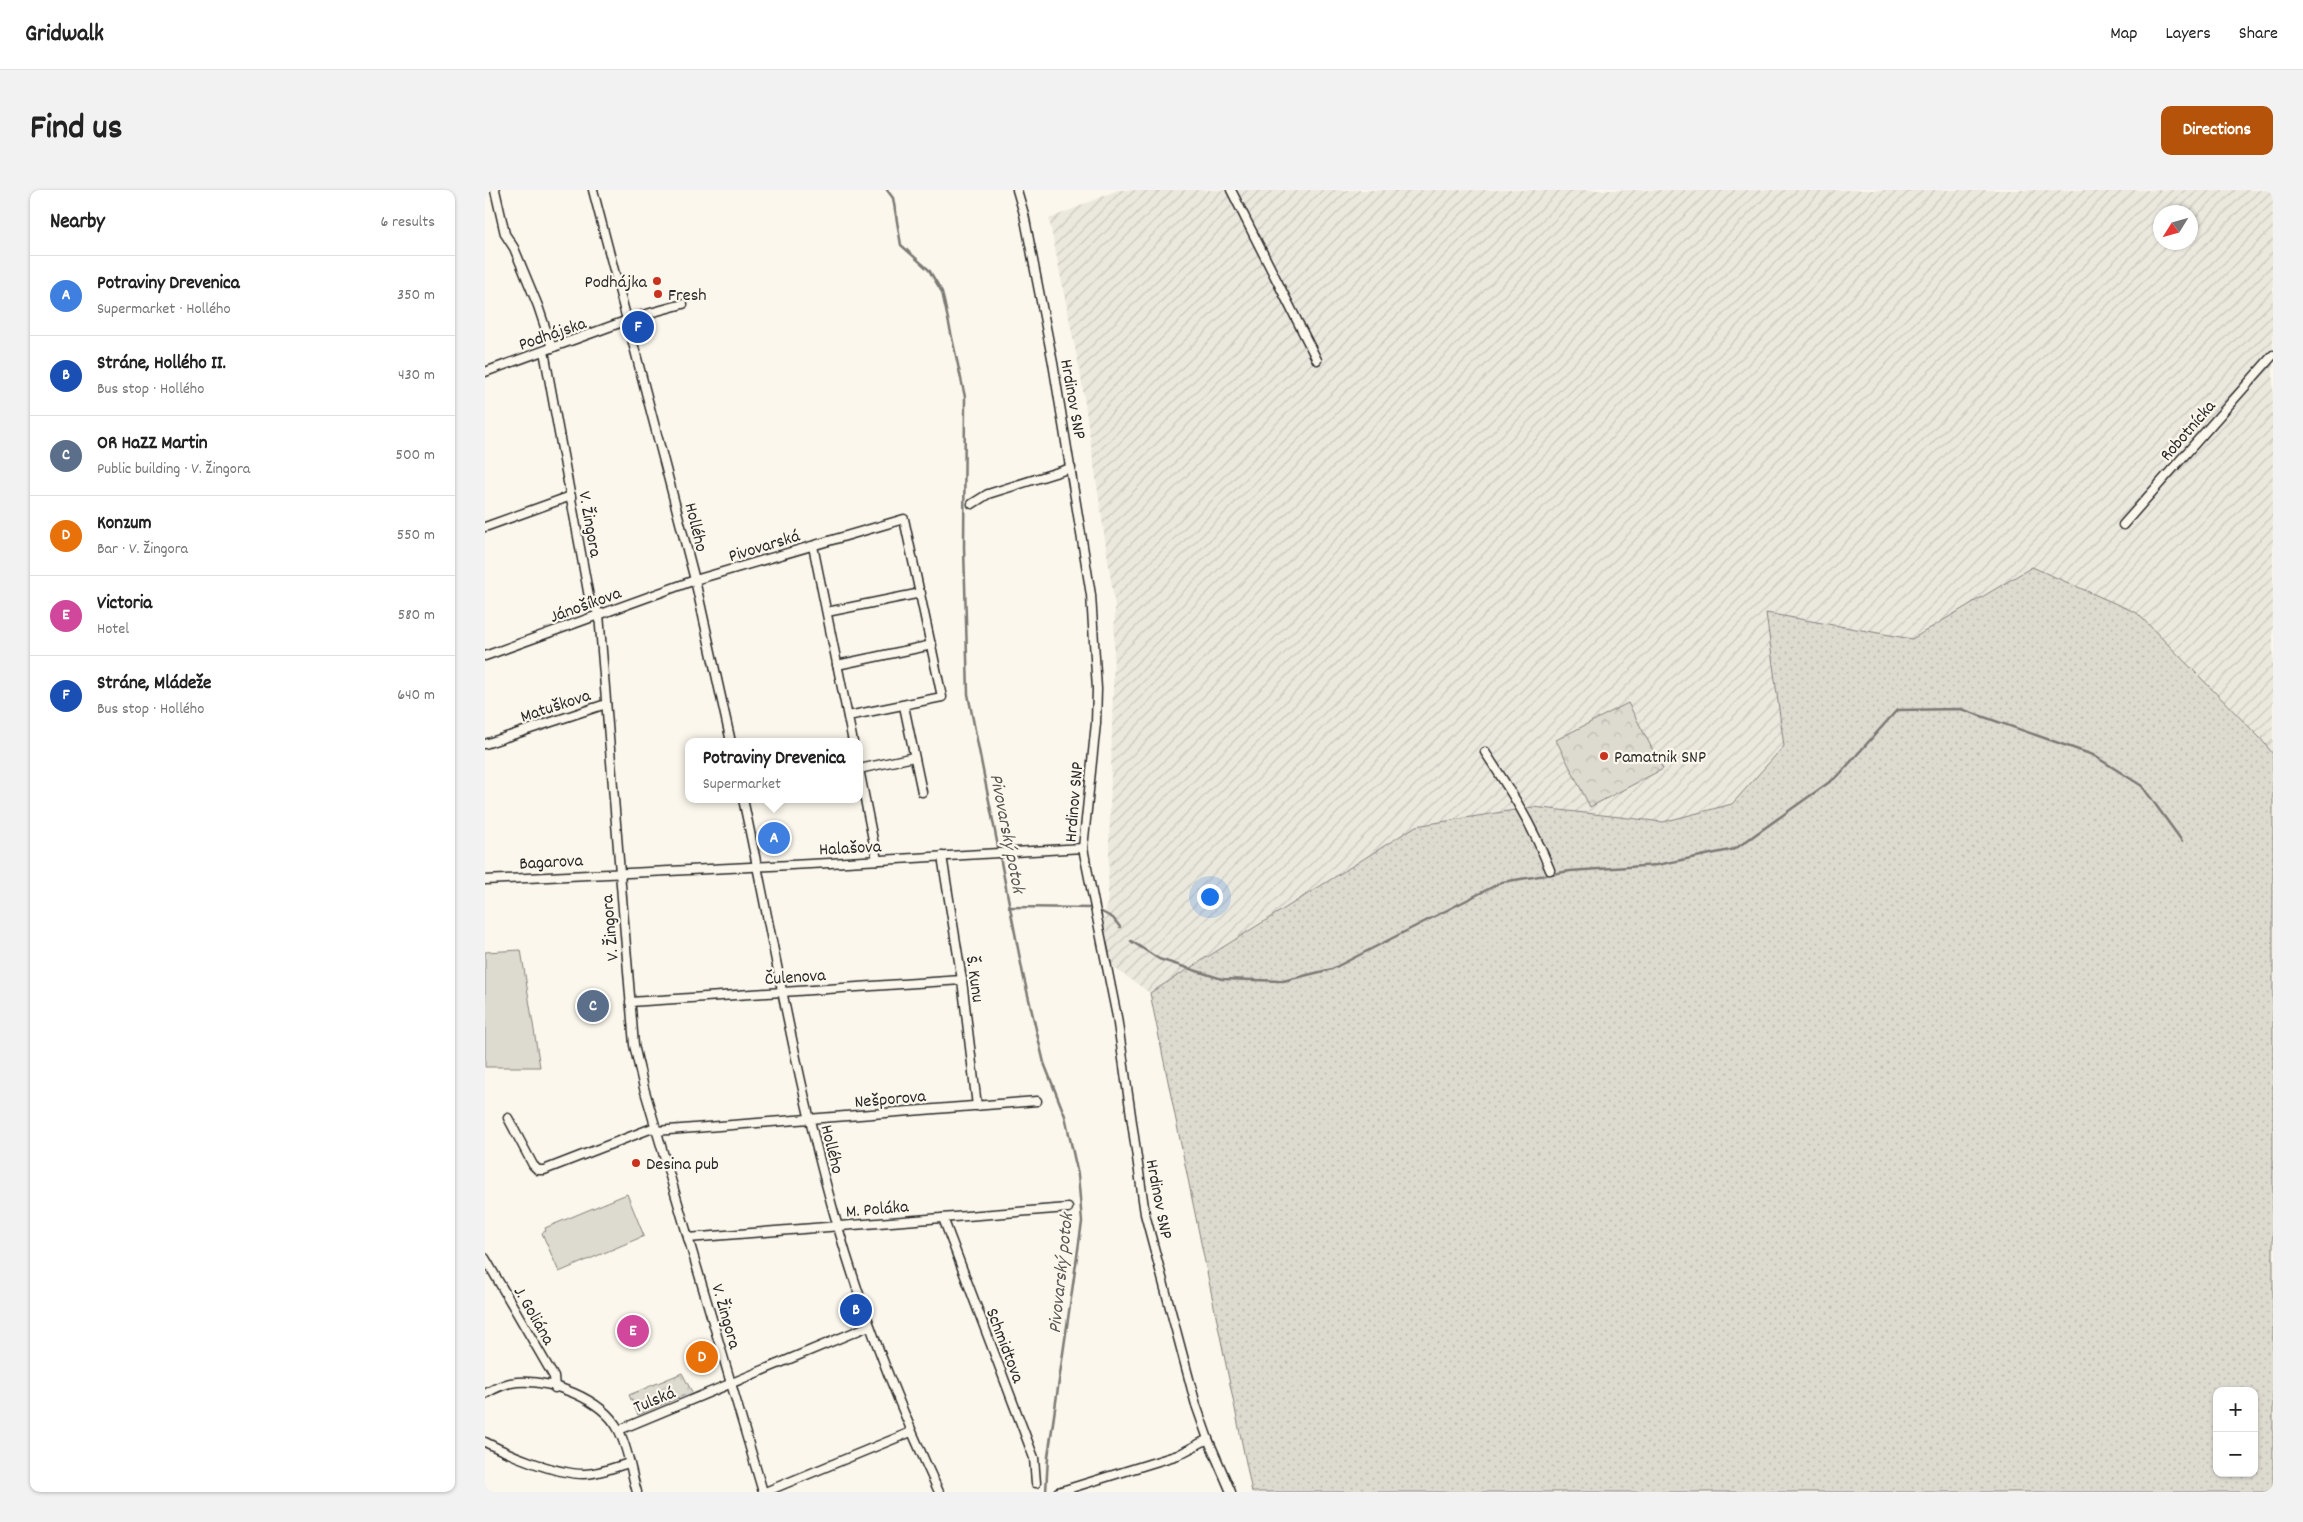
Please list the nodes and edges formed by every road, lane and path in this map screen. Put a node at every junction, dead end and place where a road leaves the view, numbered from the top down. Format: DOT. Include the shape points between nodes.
graph roads {
  1 [pos="495,190"];
  2 [pos="593,190"];
  3 [pos="1017,190"];
  4 [pos="1231,190"];
  5 [pos="683,304"];
  6 [pos="628,322"];
  7 [pos="548,350"];
  8 [pos="2273,355"];
  9 [pos="1317,360"];
  10 [pos="485,372"];
  11 [pos="1071,468"];
  12 [pos="571,496"];
  13 [pos="972,504"];
  14 [pos="2123,525"];
  15 [pos="485,527"];
  16 [pos="813,546"];
  17 [pos="695,580"];
  18 [pos="921,592"];
  19 [pos="827,612"];
  20 [pos="599,614"];
  21 [pos="932,645"];
  22 [pos="485,656"];
  23 [pos="837,664"];
  24 [pos="606,704"];
  25 [pos="904,706"];
  26 [pos="848,716"];
  27 [pos="730,738"];
  28 [pos="852,738"];
  29 [pos="485,744"];
  30 [pos="1485,752"];
  31 [pos="914,757"];
  32 [pos="863,768"];
  33 [pos="863,789"];
  34 [pos="922,792"];
  35 [pos="744,803"];
  36 [pos="1083,848"];
  37 [pos="942,856"];
  38 [pos="877,860"];
  39 [pos="757,866"];
  40 [pos="1550,870"];
  41 [pos="619,873"];
  42 [pos="485,880"];
  43 [pos="962,980"];
  44 [pos="783,992"];
  45 [pos="630,1002"];
  46 [pos="1037,1101"];
  47 [pos="977,1106"];
  48 [pos="508,1118"];
  49 [pos="810,1119"];
  50 [pos="656,1129"];
  51 [pos="1068,1208"];
  52 [pos="943,1218"];
  53 [pos="837,1227"];
  54 [pos="688,1238"];
  55 [pos="485,1258"];
  56 [pos="493,1273"];
  57 [pos="485,1278"];
  58 [pos="869,1326"];
  59 [pos="731,1384"];
  60 [pos="555,1388"];
  61 [pos="485,1394"];
  62 [pos="619,1430"];
  63 [pos="911,1432"];
  64 [pos="1208,1439"];
  65 [pos="485,1442"];
  66 [pos="629,1463"];
  67 [pos="1036,1483"];
  68 [pos="637,1492"];
  69 [pos="764,1492"];
  70 [pos="939,1492"];
  71 [pos="1058,1492"];
  72 [pos="1231,1492"];
  1 -- 7 [label="street, V. Žingora" via="505,234 538,306"];
  2 -- 6 [label="street, Hollého"];
  3 -- 11 [label="street, Hrdinov SNP"];
  4 -- 9 [label="street"];
  5 -- 6 [label="street, Podhájska"];
  6 -- 7 [label="street, Podhájska"];
  6 -- 17 [label="street, Hollého"];
  7 -- 10 [label="street, Podhájska"];
  7 -- 12 [label="street, V. Žingora"];
  8 -- 14 [label="street, Robotnícka"];
  11 -- 13 [label="street" via="988,494"];
  11 -- 36 [label="street, Hrdinov SNP" via="1091,594 1097,689"];
  12 -- 15 [label="street"];
  12 -- 20 [label="street, V. Žingora" via="589,597"];
  16 -- 17 [label="street, Pivovarská"];
  16 -- 18 [label="street, Pivovarská" via="904,519"];
  16 -- 19 [label="street, Pivovarská"];
  17 -- 20 [label="street, Jánošíkova"];
  17 -- 27 [label="street, Hollého"];
  18 -- 19 [label="street"];
  18 -- 21 [label="street, Pivovarská"];
  19 -- 23 [label="street, Pivovarská"];
  20 -- 22 [label="street, Jánošíkova"];
  20 -- 24 [label="street, V. Žingora"];
  21 -- 23 [label="street"];
  21 -- 25 [label="street, Pivovarská" via="942,697"];
  23 -- 26 [label="street, Pivovarská"];
  24 -- 29 [label="street, Matuškova"];
  24 -- 41 [label="street, V. Žingora"];
  25 -- 26 [label="street, Pivovarská"];
  25 -- 31 [label="street"];
  26 -- 28 [label="street, Pivovarská"];
  30 -- 40 [label="street" via="1536,834"];
  31 -- 32 [label="street"];
  31 -- 34 [label="street"];
  33 -- 38 [label="street"];
  35 -- 39 [label="street, Hollého"];
  36 -- 37 [label="street, Halašova"];
  36 -- 64 [label="street, Hrdinov SNP" via="1127,1081 1145,1214 1183,1363"];
  37 -- 38 [label="street, Halašova"];
  37 -- 43 [label="street, Š. Kunu"];
  38 -- 39 [label="street, Halašova"];
  39 -- 41 [label="street, Halašova"];
  39 -- 44 [label="street, Hollého"];
  41 -- 42 [label="street, Bagarova"];
  41 -- 45 [label="street, V. Žingora"];
  43 -- 44 [label="street, Čulenova"];
  43 -- 47 [label="street, Š. Kunu"];
  44 -- 45 [label="street, Čulenova"];
  44 -- 49 [label="street, Hollého"];
  45 -- 50 [label="street, V. Žingora" via="636,1055"];
  46 -- 47 [label="street, Nešporova"];
  47 -- 49 [label="street, Nešporova"];
  48 -- 50 [label="street, Nešporova" via="538,1170"];
  49 -- 50 [label="street, Nešporova"];
  49 -- 53 [label="street, Hollého"];
  50 -- 54 [label="street, V. Žingora"];
  51 -- 52 [label="street, M. Poláka"];
  52 -- 53 [label="street, M. Poláka"];
  52 -- 67 [label="street, Schmidtova" via="1034,1458"];
  53 -- 54 [label="street, M. Poláka"];
  53 -- 58 [label="street, Hollého"];
  54 -- 59 [label="street, V. Žingora"];
  55 -- 56 [label="street, J. Goliána"];
  56 -- 57 [label="street"];
  56 -- 60 [label="street, J. Goliána" via="553,1377"];
  58 -- 59 [label="street, Tulská"];
  58 -- 63 [label="street, Hollého"];
  59 -- 62 [label="street, Tulská"];
  59 -- 69 [label="street, V. Žingora"];
  60 -- 61 [label="street, Tulská" via="519,1382 497,1387"];
  60 -- 62 [label="street, Tulská" via="598,1406"];
  62 -- 66 [label="street"];
  63 -- 69 [label="street"];
  63 -- 70 [label="street, Hollého"];
  64 -- 71 [label="street" via="1178,1455"];
  64 -- 72 [label="street, Hrdinov SNP"];
  65 -- 66 [label="street" via="505,1453 566,1472 585,1474"];
  66 -- 68 [label="street"];
}
